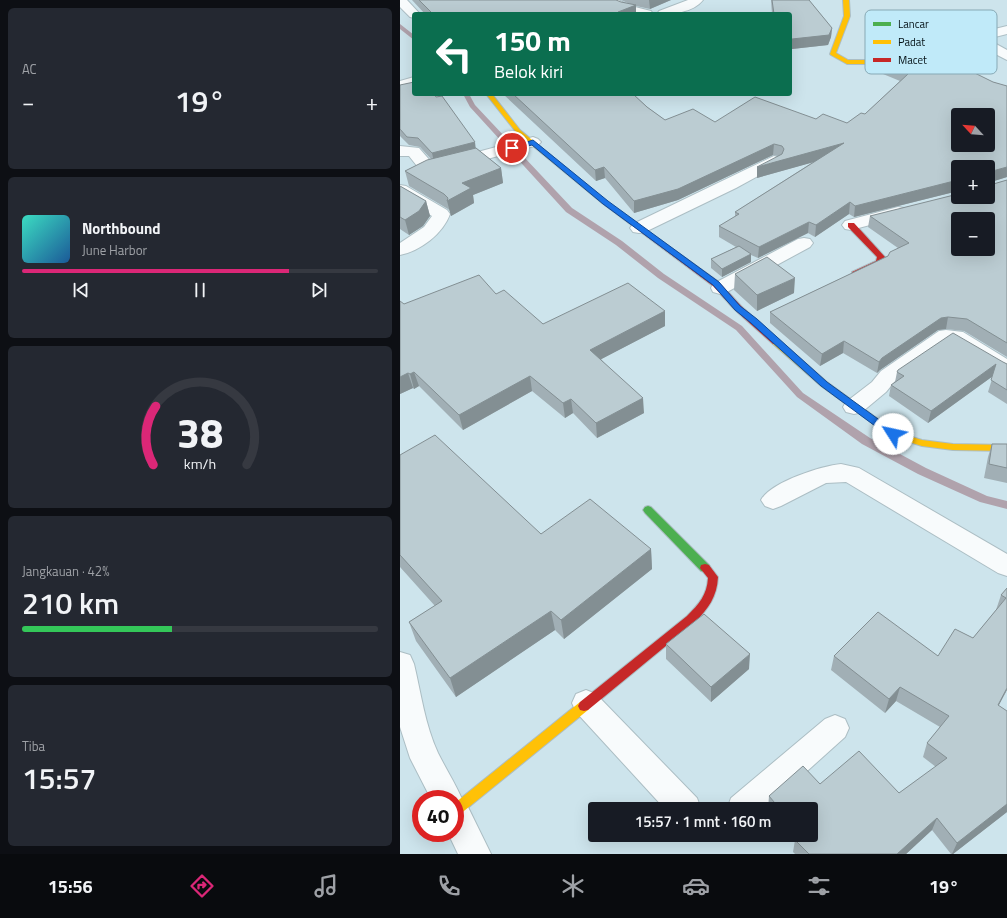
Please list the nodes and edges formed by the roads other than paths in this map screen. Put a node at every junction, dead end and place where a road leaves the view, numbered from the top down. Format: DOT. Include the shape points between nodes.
graph roads {
  1 [pos="400,0"];
  2 [pos="608,0"];
  3 [pos="697,0"];
  4 [pos="846,0"];
  5 [pos="412,12"];
  6 [pos="639,12"];
  7 [pos="669,12"];
  8 [pos="1007,30"];
  9 [pos="997,32"];
  10 [pos="997,50"];
  11 [pos="1007,56"];
  12 [pos="865,62"];
  13 [pos="412,82"];
  14 [pos="400,85"];
  15 [pos="491,96"];
  16 [pos="527,144"];
  17 [pos="400,151"];
  18 [pos="774,161"];
  19 [pos="400,190"];
  20 [pos="916,208"];
  21 [pos="851,225"];
  22 [pos="639,228"];
  23 [pos="804,242"];
  24 [pos="400,250"];
  25 [pos="844,279"];
  26 [pos="720,288"];
  27 [pos="1007,368"];
  28 [pos="854,407"];
  29 [pos="1007,448"];
  30 [pos="773,500"];
  31 [pos="648,510"];
  32 [pos="1007,566"];
  33 [pos="400,664"];
  34 [pos="586,703"];
  35 [pos="835,728"];
  36 [pos="442,790"];
  37 [pos="679,802"];
  38 [pos="750,802"];
  39 [pos="464,805"];
  40 [pos="464,831"];
  41 [pos="475,854"];
  1 -- 5 [label="street"];
  2 -- 6 [label="street"];
  3 -- 7 [label="street"];
  4 -- 12 [label="street" via="847,16 833,54 847,62"];
  8 -- 9 [label="street"];
  10 -- 11 [label="street"];
  13 -- 14 [label="street"];
  15 -- 16 [label="street"];
  16 -- 17 [label="street" via="429,169 413,151"];
  16 -- 22 [label="street"];
  18 -- 22 [label="street"];
  19 -- 24 [label="street" via="440,214 440,219 431,230"];
  20 -- 21 [label="street"];
  21 -- 25 [label="street" via="881,257 879,262"];
  22 -- 26 [label="street"];
  23 -- 26 [label="street"];
  26 -- 28 [label="street" via="738,308 757,319 824,384"];
  27 -- 28 [label="street" via="956,337 946,336 888,376 879,387"];
  28 -- 29 [label="street" via="893,434 922,443 953,447"];
  30 -- 32 [label="street" via="816,477 840,471 851,474"];
  31 -- 34 [label="street" via="712,577 713,590 704,606 691,619"];
  33 -- 36 [label="street" via="425,758"];
  34 -- 37 [label="street"];
  34 -- 39 [label="street"];
  35 -- 38 [label="street"];
  40 -- 41 [label="street"];
}
